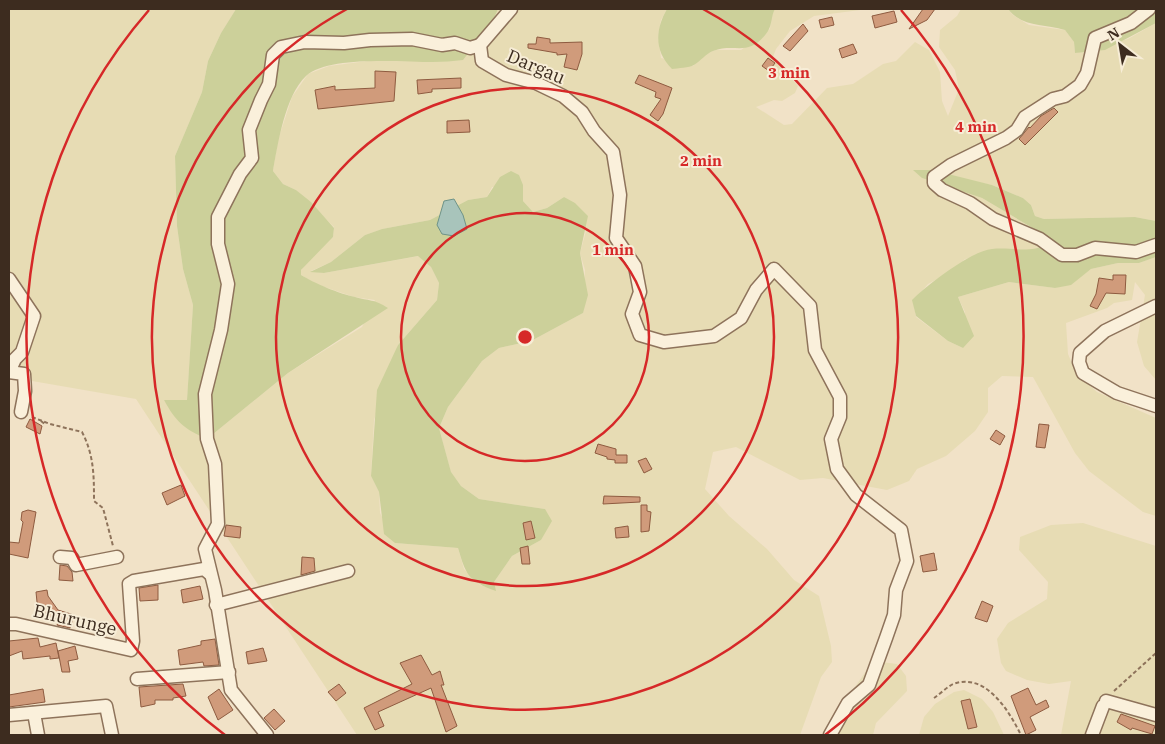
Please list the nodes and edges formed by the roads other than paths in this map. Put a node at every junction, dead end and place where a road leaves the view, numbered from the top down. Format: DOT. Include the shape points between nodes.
graph roads {
  1 [pos="511,9"];
  2 [pos="1149,9"];
  3 [pos="480,45"];
  4 [pos="1156,244"];
  5 [pos="9,279"];
  6 [pos="1156,306"];
  7 [pos="9,372"];
  8 [pos="1156,406"];
  9 [pos="21,412"];
  10 [pos="60,557"];
  11 [pos="116,557"];
  12 [pos="348,571"];
  13 [pos="210,574"];
  14 [pos="216,605"];
  15 [pos="9,624"];
  16 [pos="229,672"];
  17 [pos="137,679"];
  18 [pos="34,713"];
  19 [pos="9,715"];
  20 [pos="1156,715"];
  21 [pos="38,735"];
  22 [pos="112,735"];
  23 [pos="267,735"];
  24 [pos="830,735"];
  25 [pos="1092,735"];
  1 -- 3 [label="street, Dargau"];
  2 -- 4 [label="street" via="1131,23 1095,38 1088,73 1080,85 1024,117 1017,130 1006,138 951,165 934,177 934,183 993,219 1040,239 1062,255 1078,255 1095,248 1136,252"];
  3 -- 13 [label="street" via="470,48 412,39 305,42 281,48 273,55 270,84 249,130 252,158 218,217 218,244 228,284 221,330 205,394 207,439 215,464 218,524 205,549"];
  3 -- 24 [label="street, Dargau" via="482,61 488,65 506,75 536,83 582,112 613,152 620,196 616,238 635,266 640,292 632,314 640,335 664,342 714,336 741,318 756,290 774,269 810,306 815,350 840,397 840,417 831,439 837,469 856,495 901,530 907,561 896,590 891,623 869,686 848,703"];
  5 -- 7 [label="street" via="34,316 22,352 15,358"];
  6 -- 8 [label="street" via="1105,331 1080,352 1079,362 1082,373 1117,393"];
  7 -- 9 [label="street" via="24,374"];
  10 -- 11 [label="street" via="72,558 76,565"];
  12 -- 14 [label="street"];
  13 -- 14 [label="street"];
  13 -- 15 [label="street, Bhurunge" via="204,569 129,584 131,650"];
  14 -- 16 [label="street"];
  16 -- 17 [label="street"];
  16 -- 23 [label="street" via="231,690"];
  18 -- 19 [label="street"];
  18 -- 21 [label="street"];
  18 -- 22 [label="street" via="106,706"];
  20 -- 25 [label="street" via="1104,704"];
}
